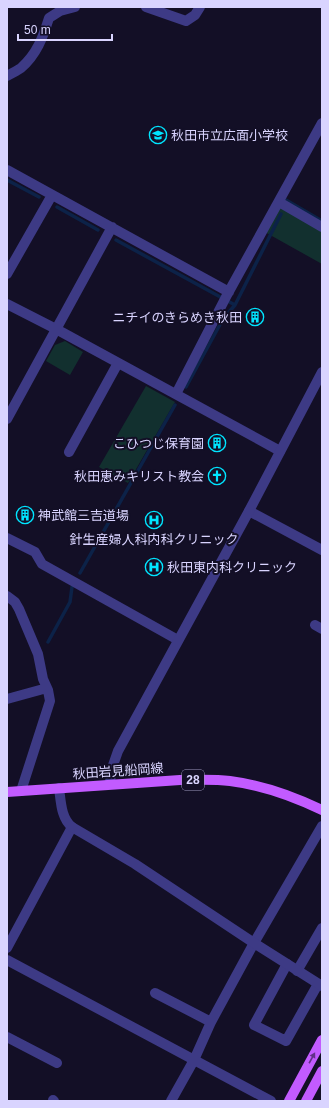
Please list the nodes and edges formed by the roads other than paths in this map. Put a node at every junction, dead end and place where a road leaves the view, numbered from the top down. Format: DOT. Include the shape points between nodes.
graph roads {
  1 [pos="75,7"];
  2 [pos="146,7"];
  3 [pos="200,7"];
  4 [pos="50,11"];
  5 [pos="7,76"];
  6 [pos="322,123"];
  7 [pos="7,170"];
  8 [pos="52,194"];
  9 [pos="279,202"];
  10 [pos="112,227"];
  11 [pos="322,227"];
  12 [pos="7,274"];
  13 [pos="226,297"];
  14 [pos="7,304"];
  15 [pos="56,329"];
  16 [pos="118,363"];
  17 [pos="322,372"];
  18 [pos="176,394"];
  19 [pos="7,419"];
  20 [pos="280,451"];
  21 [pos="69,452"];
  22 [pos="249,511"];
  23 [pos="7,538"];
  24 [pos="322,550"];
  25 [pos="7,596"];
  26 [pos="178,640"];
  27 [pos="47,688"];
  28 [pos="7,699"];
  29 [pos="110,784"];
  30 [pos="59,788"];
  31 [pos="21,791"];
  32 [pos="7,792"];
  33 [pos="322,810"];
  34 [pos="322,826"];
  35 [pos="72,827"];
  36 [pos="322,928"];
  37 [pos="254,943"];
  38 [pos="7,948"];
  39 [pos="7,960"];
  40 [pos="287,964"];
  41 [pos="297,970"];
  42 [pos="320,985"];
  43 [pos="155,993"];
  44 [pos="211,1022"];
  45 [pos="7,1037"];
  46 [pos="322,1040"];
  47 [pos="194,1060"];
  48 [pos="57,1063"];
  49 [pos="322,1071"];
  50 [pos="319,1086"];
  51 [pos="172,1101"];
  52 [pos="271,1101"];
  53 [pos="289,1101"];
  54 [pos="306,1101"];
  1 -- 4 [label="street"];
  2 -- 3 [label="street" via="186,20 195,15"];
  4 -- 5 [label="street" via="40,43 32,57 21,68"];
  6 -- 9 [label="street"];
  7 -- 8 [label="street"];
  8 -- 10 [label="street"];
  8 -- 12 [label="street"];
  9 -- 11 [label="street"];
  9 -- 13 [label="street"];
  10 -- 13 [label="street"];
  10 -- 15 [label="street"];
  13 -- 18 [label="street"];
  14 -- 15 [label="street"];
  15 -- 16 [label="street"];
  15 -- 19 [label="street"];
  16 -- 18 [label="street"];
  16 -- 21 [label="street"];
  17 -- 20 [label="street"];
  18 -- 20 [label="street"];
  20 -- 22 [label="street"];
  22 -- 24 [label="street"];
  22 -- 26 [label="street"];
  23 -- 26 [label="street" via="35,552 42,564"];
  25 -- 27 [label="street" via="19,609 38,654"];
  26 -- 29 [label="street" via="118,751 111,771"];
  27 -- 28 [label="street"];
  27 -- 31 [label="street" via="50,701"];
  29 -- 30 [label="main road, 秋田岩見船岡線 / 28"];
  29 -- 33 [label="main road, 秋田岩見船岡線 / 28" via="180,780 229,781 283,793"];
  30 -- 31 [label="main road, 秋田岩見船岡線 / 28"];
  30 -- 35 [label="street" via="65,819"];
  31 -- 32 [label="main road, 秋田岩見船岡線 / 28"];
  34 -- 37 [label="street"];
  35 -- 37 [label="street" via="135,864"];
  35 -- 38 [label="street"];
  36 -- 41 [label="street"];
  37 -- 40 [label="street"];
  37 -- 44 [label="street"];
  39 -- 47 [label="street"];
  40 -- 41 [label="street"];
  40 -- 42 [label="street" via="254,1025 286,1041"];
  41 -- 42 [label="street"];
  43 -- 44 [label="street"];
  44 -- 47 [label="street"];
  45 -- 48 [label="street"];
  53 -- 46 [label="main road, one-way"];
  47 -- 51 [label="street"];
  47 -- 52 [label="street"];
  49 -- 50 [label="main road"];
  50 -- 54 [label="main road"];
}
